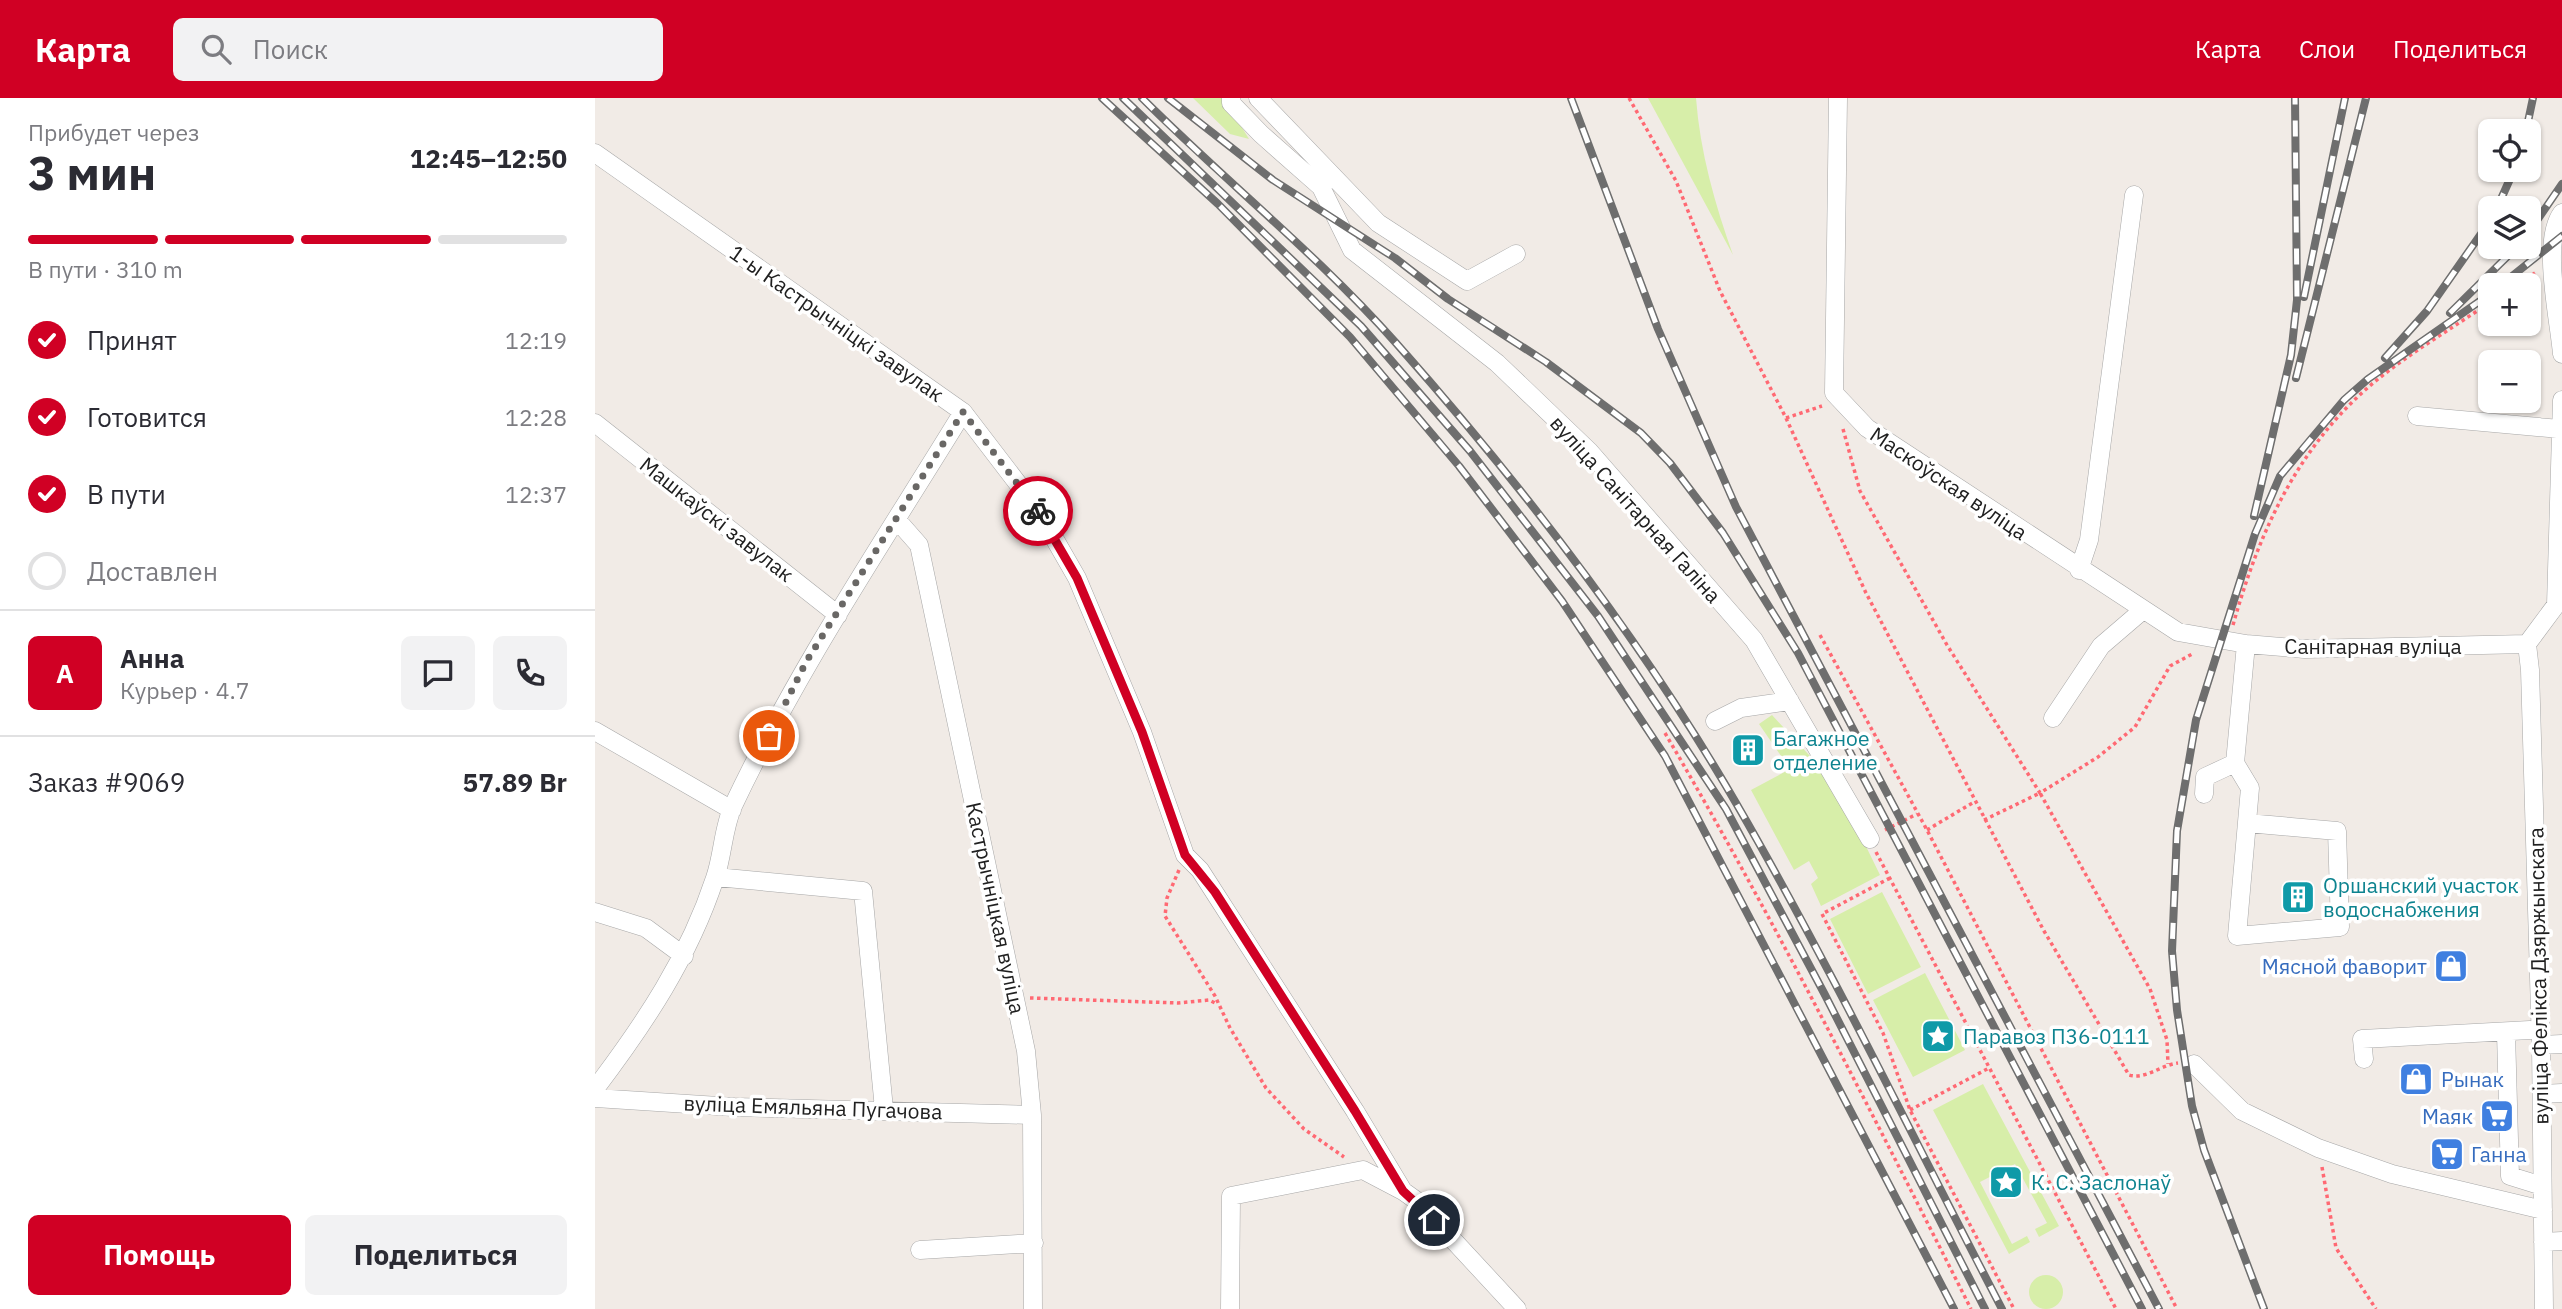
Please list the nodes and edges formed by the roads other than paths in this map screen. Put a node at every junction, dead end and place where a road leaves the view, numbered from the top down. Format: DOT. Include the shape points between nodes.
graph roads {
  1 [pos="1231,98"];
  2 [pos="1258,98"];
  3 [pos="1838,98"];
  4 [pos="595,153"];
  5 [pos="2134,195"];
  6 [pos="2562,213"];
  7 [pos="1516,254"];
  8 [pos="2562,354"];
  9 [pos="2562,400"];
  10 [pos="963,412"];
  11 [pos="2417,416"];
  12 [pos="595,423"];
  13 [pos="2560,429"];
  14 [pos="897,520"];
  15 [pos="2079,569"];
  16 [pos="2559,605"];
  17 [pos="2143,610"];
  18 [pos="838,615"];
  19 [pos="2224,640"];
  20 [pos="2246,644"];
  21 [pos="2527,644"];
  22 [pos="1790,701"];
  23 [pos="2053,718"];
  24 [pos="1716,721"];
  25 [pos="595,731"];
  26 [pos="2235,763"];
  27 [pos="2204,794"];
  28 [pos="732,810"];
  29 [pos="2247,822"];
  30 [pos="1870,839"];
  31 [pos="716,877"];
  32 [pos="595,912"];
  33 [pos="684,956"];
  34 [pos="2530,1030"];
  35 [pos="2507,1033"];
  36 [pos="2562,1044"];
  37 [pos="2541,1045"];
  38 [pos="2364,1059"];
  39 [pos="2194,1064"];
  40 [pos="595,1089"];
  41 [pos="2562,1093"];
  42 [pos="2542,1094"];
  43 [pos="595,1098"];
  44 [pos="884,1109"];
  45 [pos="1032,1115"];
  46 [pos="2542,1186"];
  47 [pos="1403,1191"];
  48 [pos="2543,1210"];
  49 [pos="2562,1241"];
  50 [pos="2543,1242"];
  51 [pos="1034,1243"];
  52 [pos="920,1250"];
  53 [pos="1033,1309"];
  54 [pos="1230,1309"];
  55 [pos="1517,1309"];
  56 [pos="2544,1309"];
  1 -- 22 [label="street, вуліца Санітарная Галіна" via="1261,134 1321,187 1352,250 1497,363 1589,451 1754,640"];
  2 -- 7 [label="street" via="1378,223 1467,281"];
  3 -- 15 [label="street, Маскоўская вуліца" via="1834,393 1867,428"];
  4 -- 10 [label="street, 1-ы Кастрычніцкі завулак"];
  5 -- 15 [label="street" via="2089,540"];
  6 -- 8 [label="street" via="2554,223 2551,245"];
  9 -- 13 [label="street"];
  10 -- 14 [label="street"];
  10 -- 47 [label="street, 1-ы Кастрычніцкі завулак" via="1038,510 1077,578 1142,732 1185,855 1208,882"];
  11 -- 13 [label="street"];
  12 -- 18 [label="street, Машкаўскі завулак"];
  13 -- 16 [label="street"];
  14 -- 18 [label="street"];
  14 -- 45 [label="street, Кастрычніцкая вуліца" via="919,545 1026,1051"];
  15 -- 17 [label="street, Маскоўская вуліца"];
  16 -- 21 [label="street"];
  17 -- 19 [label="street, Маскоўская вуліца" via="2178,632"];
  17 -- 23 [label="street" via="2101,646"];
  18 -- 28 [label="street" via="806,662"];
  19 -- 20 [label="street, Санітарная вуліца"];
  20 -- 21 [label="street, Санітарная вуліца" via="2305,649"];
  20 -- 26 [label="street"];
  21 -- 37 [label="street, вуліца Фелікса Дзяржынскага"];
  22 -- 24 [label="street" via="1741,708"];
  22 -- 30 [label="street, вуліца Санітарная Галіна"];
  25 -- 28 [label="street"];
  26 -- 27 [label="street" via="2205,777"];
  26 -- 29 [label="street" via="2250,788"];
  28 -- 31 [label="street"];
  29 -- 29 [label="street" via="2237,936 2340,927 2336,831"];
  31 -- 33 [label="street"];
  31 -- 44 [label="street" via="863,891"];
  32 -- 33 [label="street" via="646,928"];
  33 -- 40 [label="street" via="635,1036"];
  34 -- 35 [label="street"];
  35 -- 38 [label="street" via="2362,1039"];
  35 -- 46 [label="street" via="2510,1176"];
  36 -- 37 [label="street"];
  37 -- 42 [label="street, вуліца Фелікса Дзяржынскага"];
  39 -- 48 [label="street" via="2242,1111 2318,1148 2392,1174"];
  41 -- 42 [label="street"];
  42 -- 46 [label="street, вуліца Фелікса Дзяржынскага"];
  43 -- 44 [label="street, вуліца Емяльяна Пугачова" via="734,1107"];
  44 -- 45 [label="street, вуліца Емяльяна Пугачова"];
  45 -- 51 [label="street, Кастрычніцкая вуліца"];
  46 -- 48 [label="street, вуліца Фелікса Дзяржынскага"];
  47 -- 54 [label="street" via="1363,1170 1231,1196"];
  47 -- 55 [label="street, 1-ы Кастрычніцкі завулак"];
  48 -- 50 [label="street, вуліца Фелікса Дзяржынскага"];
  49 -- 50 [label="street"];
  50 -- 56 [label="street, вуліца Фелікса Дзяржынскага"];
  51 -- 52 [label="street"];
  51 -- 53 [label="street, Кастрычніцкая вуліца"];
}
